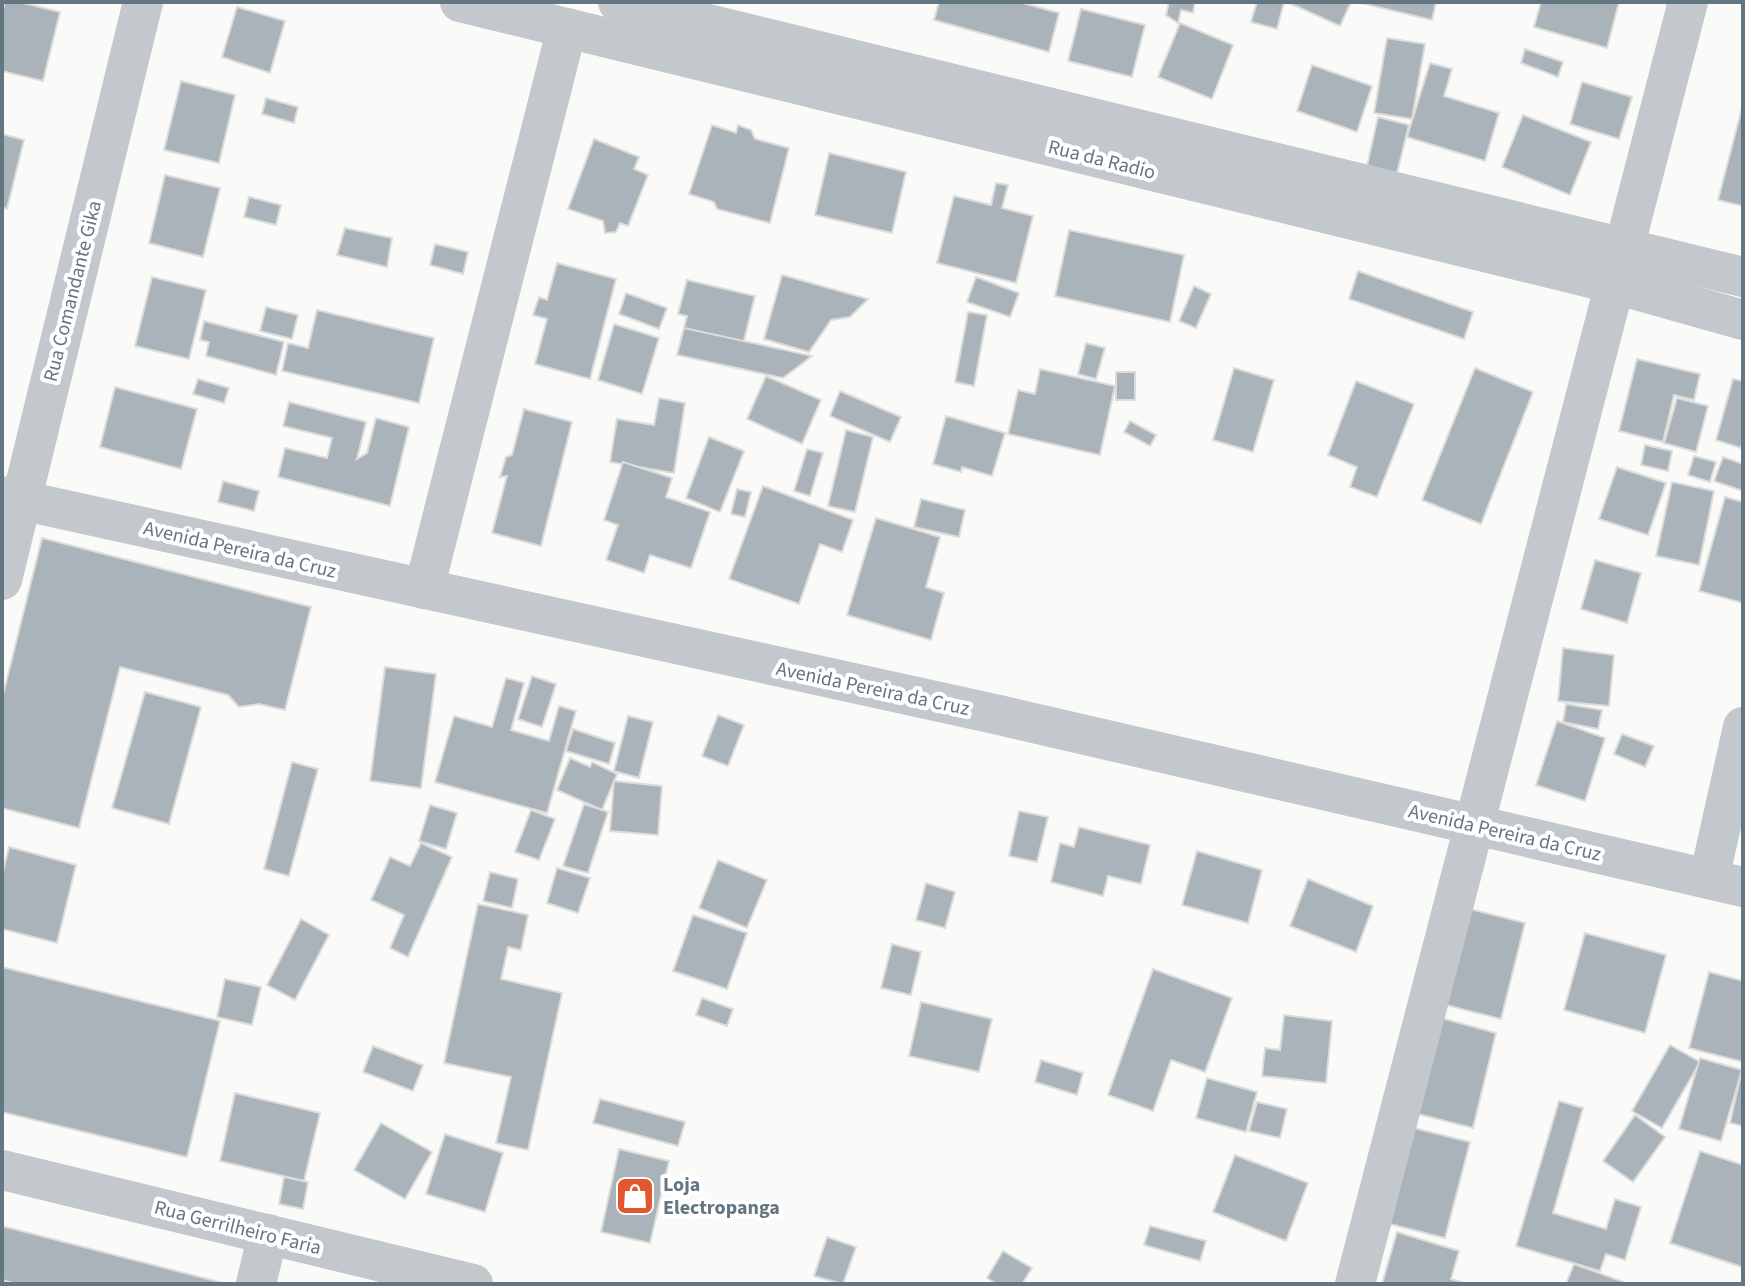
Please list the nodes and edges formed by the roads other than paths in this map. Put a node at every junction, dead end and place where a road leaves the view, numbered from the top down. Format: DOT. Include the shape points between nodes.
graph roads {
  1 [pos="143,2"];
  2 [pos="460,2"];
  3 [pos="618,2"];
  4 [pos="1688,2"];
  5 [pos="567,28"];
  6 [pos="1619,266"];
  7 [pos="1743,277"];
  8 [pos="1743,320"];
  9 [pos="12,498"];
  10 [pos="2,580"];
  11 [pos="424,589"];
  12 [pos="1743,727"];
  13 [pos="1733,814"];
  14 [pos="1476,825"];
  15 [pos="1726,883"];
  16 [pos="2,1170"];
  17 [pos="268,1234"];
  18 [pos="256,1284"];
  19 [pos="473,1284"];
  20 [pos="1355,1284"];
  1 -- 9 [label="street, Rua Comandante Gika"];
  2 -- 5 [label="street, Rua da Radio"];
  3 -- 6 [label="street, Rua da Radio"];
  4 -- 6 [label="street"];
  5 -- 6 [label="street, Rua da Radio"];
  5 -- 11 [label="street"];
  6 -- 7 [label="street, Rua da Radio"];
  6 -- 8 [label="street, Rua da Radio"];
  6 -- 14 [label="street"];
  9 -- 10 [label="street, Rua Comandante Gika"];
  9 -- 11 [label="street, Avenida Pereira da Cruz"];
  11 -- 14 [label="street, Avenida Pereira da Cruz"];
  12 -- 13 [label="street"];
  13 -- 15 [label="street"];
  14 -- 15 [label="street, Avenida Pereira da Cruz"];
  14 -- 20 [label="street"];
  16 -- 17 [label="street, Rua Gerrilheiro Faria"];
  17 -- 18 [label="street"];
  17 -- 19 [label="street, Rua Gerrilheiro Faria"];
}
